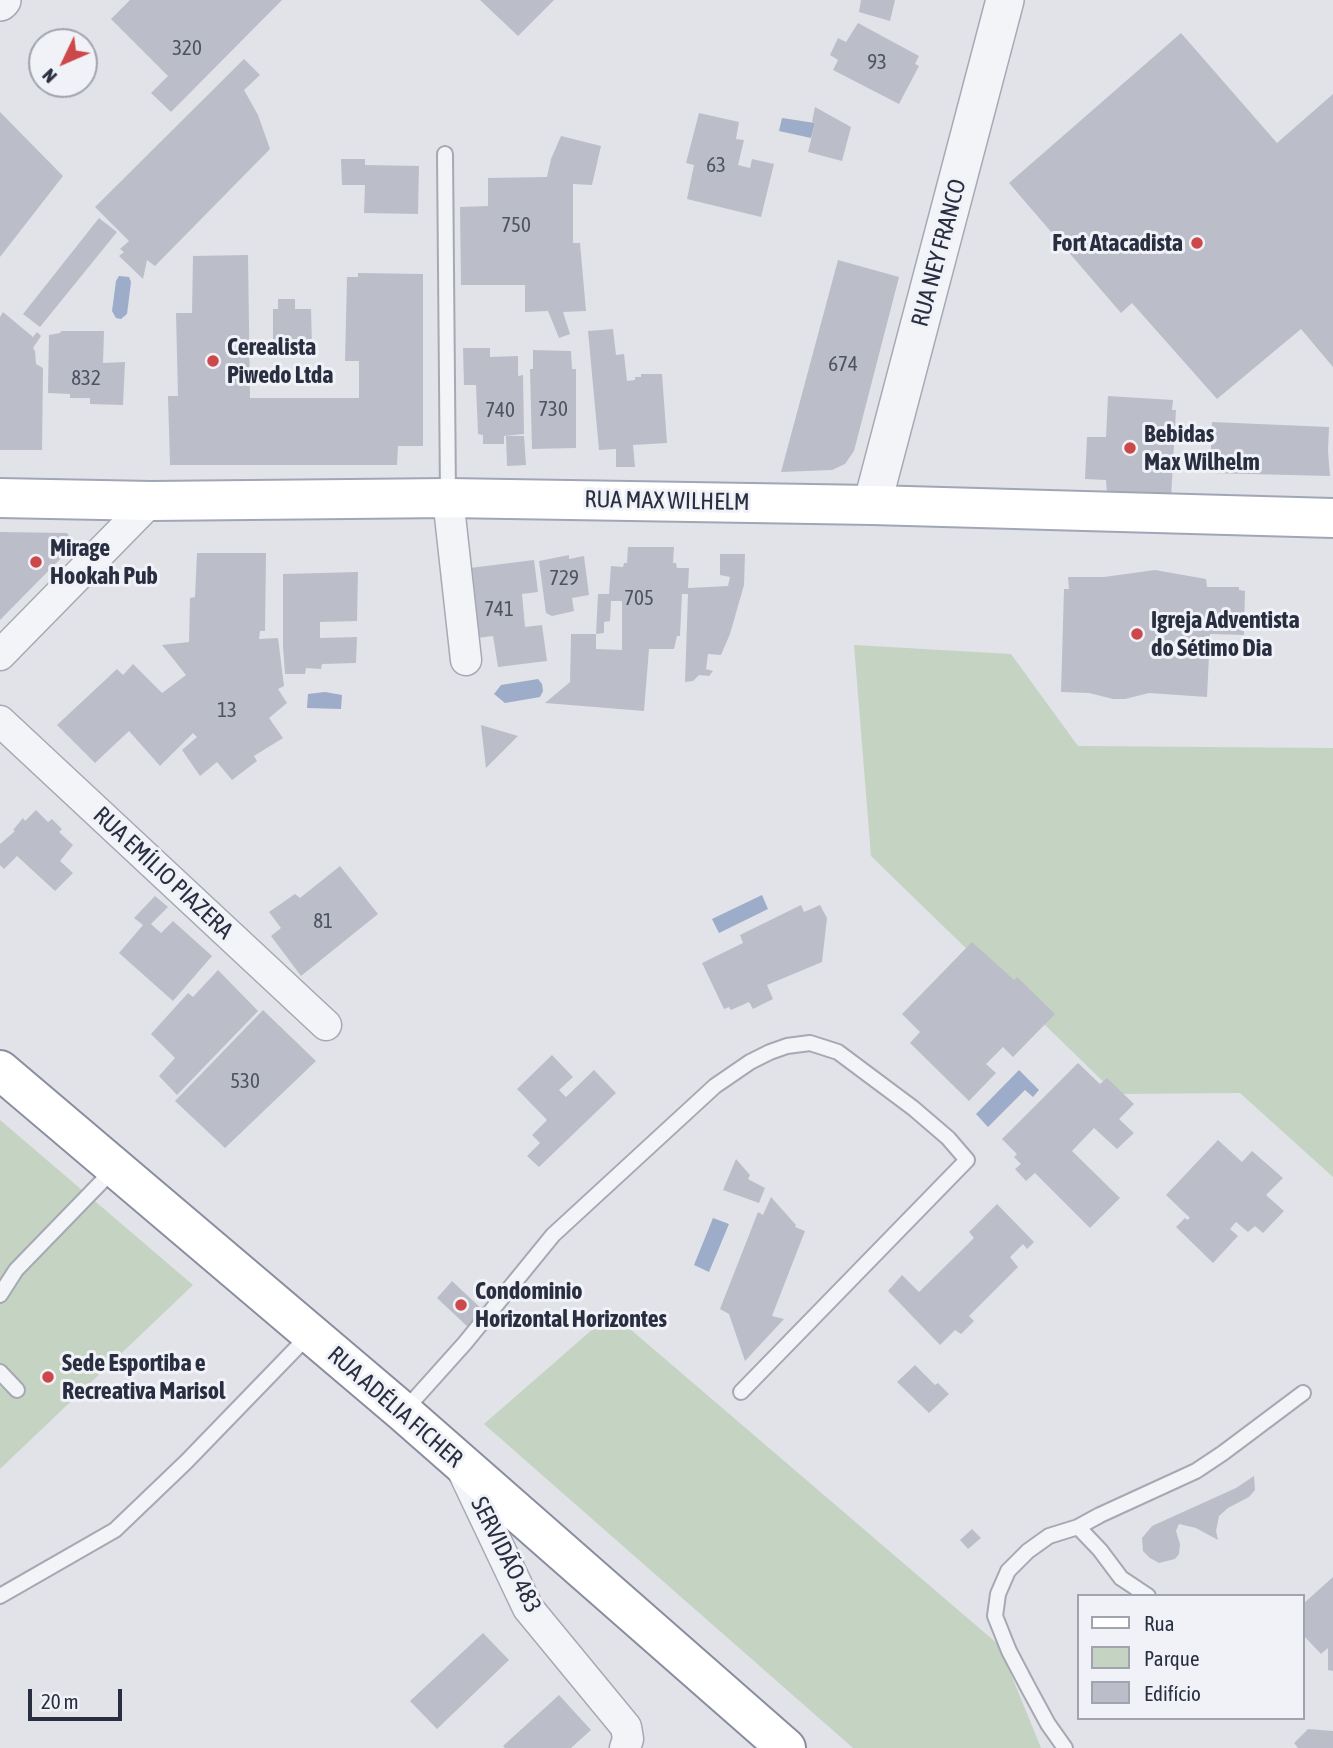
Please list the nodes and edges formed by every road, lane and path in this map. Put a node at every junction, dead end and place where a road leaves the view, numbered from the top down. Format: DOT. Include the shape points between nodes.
graph roads {
  1 [pos="1005,0"];
  2 [pos="445,154"];
  3 [pos="0,498"];
  4 [pos="448,498"];
  5 [pos="151,501"];
  6 [pos="872,505"];
  7 [pos="1333,518"];
  8 [pos="0,655"];
  9 [pos="466,660"];
  10 [pos="0,721"];
  11 [pos="326,1025"];
  12 [pos="0,1070"];
  13 [pos="115,1168"];
  14 [pos="0,1295"];
  15 [pos="309,1334"];
  16 [pos="0,1372"];
  17 [pos="17,1390"];
  18 [pos="741,1392"];
  19 [pos="1303,1394"];
  20 [pos="403,1412"];
  21 [pos="458,1460"];
  22 [pos="1078,1527"];
  23 [pos="1145,1594"];
  24 [pos="0,1595"];
  25 [pos="625,1748"];
  26 [pos="786,1748"];
  27 [pos="1065,1748"];
  1 -- 6 [label="street, RUA NEY FRANCO"];
  2 -- 4 [label="lane"];
  3 -- 5 [label="main road, RUA MAX WILHELM"];
  4 -- 5 [label="main road, RUA MAX WILHELM"];
  4 -- 6 [label="main road, RUA MAX WILHELM"];
  4 -- 9 [label="street"];
  5 -- 8 [label="street"];
  6 -- 7 [label="main road, RUA MAX WILHELM"];
  10 -- 11 [label="street, RUA EMÍLIO PIAZERA"];
  12 -- 13 [label="main road, RUA ADÉLIA FICHER"];
  13 -- 14 [label="lane" via="16,1269"];
  13 -- 15 [label="main road, RUA ADÉLIA FICHER"];
  15 -- 20 [label="main road, RUA ADÉLIA FICHER"];
  15 -- 24 [label="lane" via="115,1530"];
  16 -- 17 [label="lane"];
  18 -- 20 [label="lane" via="967,1160 914,1108 838,1052 810,1044 770,1052 715,1086 553,1235"];
  19 -- 22 [label="lane" via="1196,1471"];
  20 -- 21 [label="main road, RUA ADÉLIA FICHER"];
  21 -- 25 [label="street, SERVIDÃO 483" via="528,1608 626,1727"];
  21 -- 26 [label="main road, RUA ADÉLIA FICHER"];
  22 -- 23 [label="lane" via="1121,1578"];
  22 -- 27 [label="lane" via="1049,1536 1008,1571 995,1616 1024,1680"];
}
